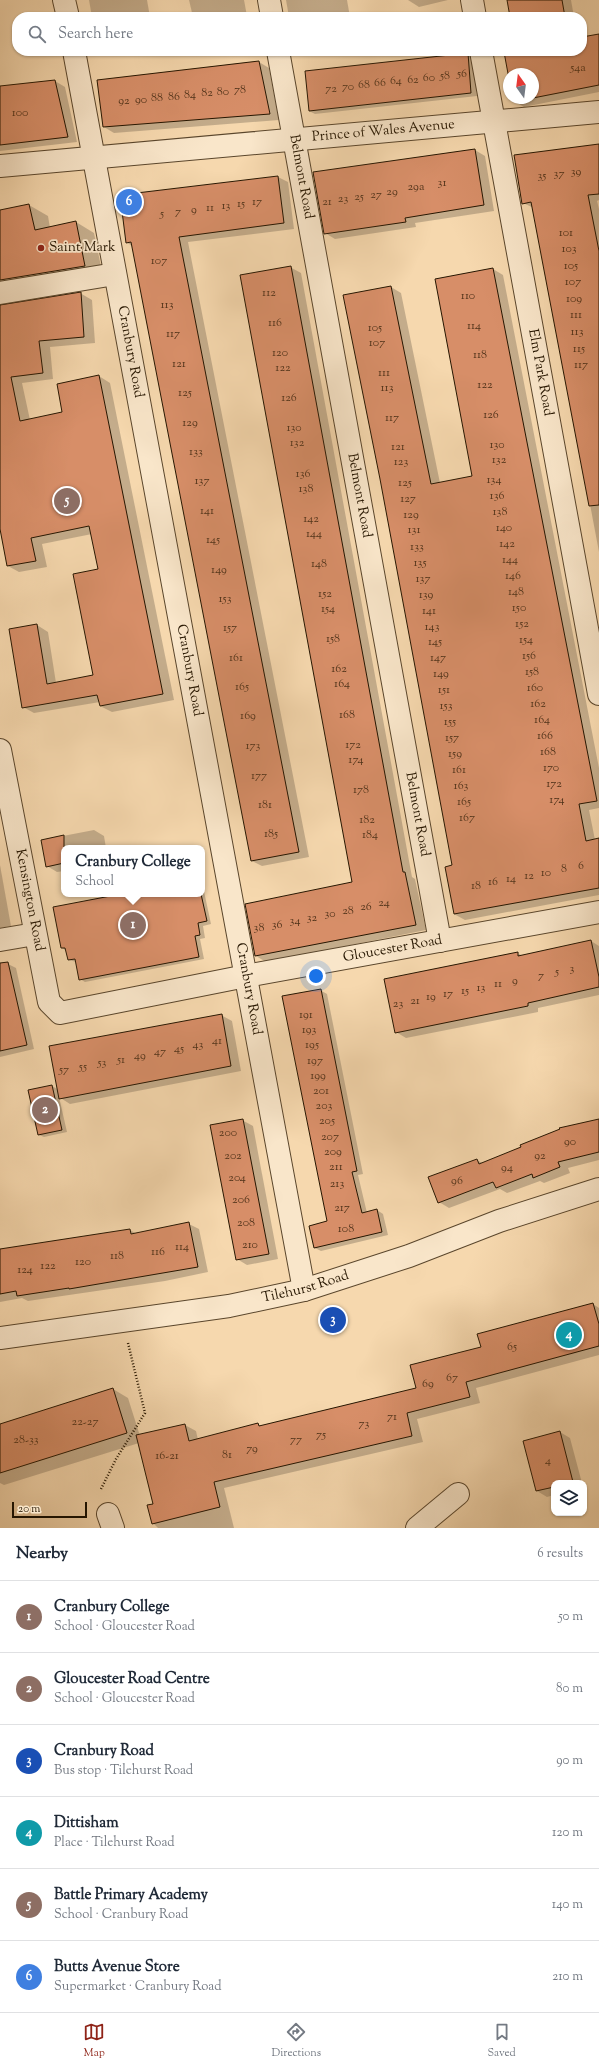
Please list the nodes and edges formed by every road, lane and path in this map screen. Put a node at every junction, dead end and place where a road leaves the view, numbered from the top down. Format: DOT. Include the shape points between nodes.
graph roads {
  1 [pos="64,0"];
  2 [pos="269,0"];
  3 [pos="472,0"];
  4 [pos="67,12"];
  5 [pos="271,12"];
  6 [pos="474,12"];
  7 [pos="75,56"];
  8 [pos="279,56"];
  9 [pos="482,56"];
  10 [pos="599,112"];
  11 [pos="494,121"];
  12 [pos="293,139"];
  13 [pos="94,157"];
  14 [pos="0,166"];
  15 [pos="115,274"];
  16 [pos="0,293"];
  17 [pos="599,694"];
  18 [pos="0,750"];
  19 [pos="599,912"];
  20 [pos="35,934"];
  21 [pos="0,940"];
  22 [pos="440,941"];
  23 [pos="246,976"];
  24 [pos="49,1002"];
  25 [pos="599,1188"];
  26 [pos="304,1290"];
  27 [pos="122,1321"];
  28 [pos="0,1338"];
  29 [pos="100,1489"];
  30 [pos="458,1494"];
  31 [pos="417,1528"];
  1 -- 4 [label="street"];
  2 -- 5 [label="street"];
  3 -- 6 [label="street"];
  7 -- 13 [label="street, Cranbury Road"];
  8 -- 12 [label="street, Belmont Road"];
  9 -- 11 [label="street, Elm Park Road"];
  10 -- 11 [label="street, Prince of Wales Avenue"];
  11 -- 12 [label="street, Prince of Wales Avenue"];
  11 -- 17 [label="street, Elm Park Road"];
  12 -- 13 [label="street, Prince of Wales Avenue"];
  12 -- 22 [label="street, Belmont Road"];
  13 -- 14 [label="street, Prince of Wales Avenue"];
  13 -- 15 [label="street, Cranbury Road"];
  15 -- 16 [label="street"];
  15 -- 23 [label="street, Cranbury Road"];
  18 -- 20 [label="street, Kensington Road"];
  19 -- 22 [label="street, Gloucester Road"];
  20 -- 21 [label="street"];
  20 -- 24 [label="street, Kensington Road"];
  22 -- 23 [label="street, Gloucester Road"];
  23 -- 24 [label="street, Gloucester Road" via="60,1013"];
  23 -- 26 [label="street, Cranbury Road"];
  25 -- 26 [label="street, Tilehurst Road" via="499,1221 409,1256"];
  26 -- 27 [label="street, Tilehurst Road" via="230,1306"];
  27 -- 28 [label="street, Tilehurst Road"];
  27 -- 29 [label="path" via="145,1413"];
  30 -- 31 [label="street"];
}
